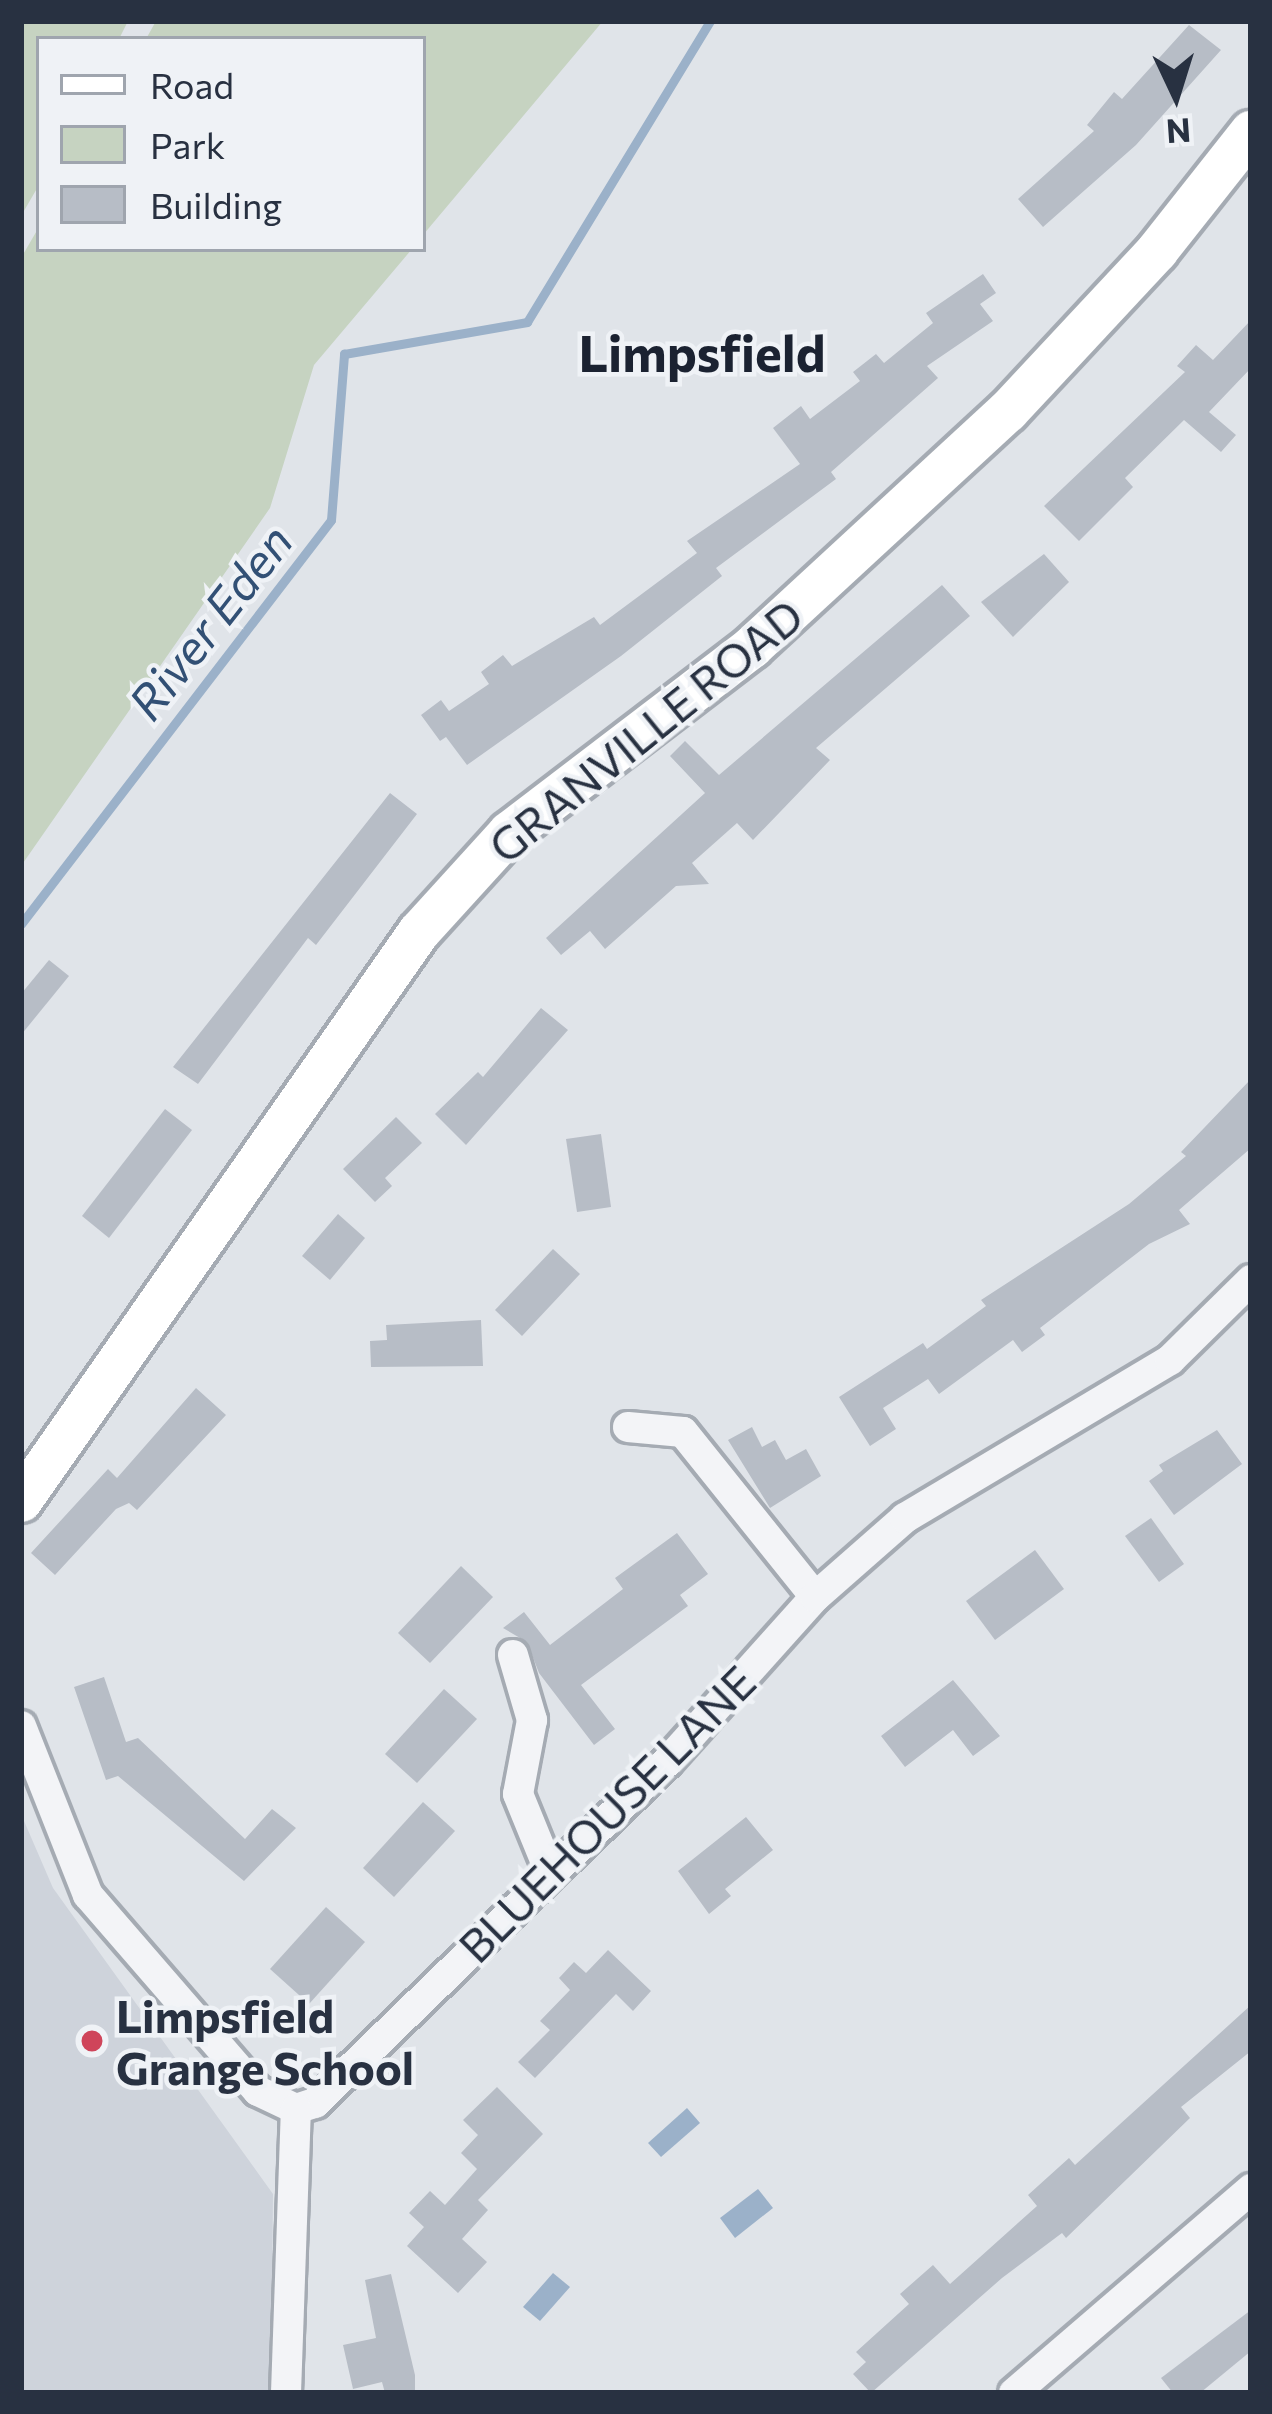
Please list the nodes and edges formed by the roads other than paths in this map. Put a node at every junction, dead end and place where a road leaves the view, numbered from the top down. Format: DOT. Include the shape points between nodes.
graph roads {
  1 [pos="1251,132"];
  2 [pos="1251,1280"];
  3 [pos="628,1426"];
  4 [pos="21,1501"];
  5 [pos="815,1598"];
  6 [pos="513,1654"];
  7 [pos="21,1726"];
  8 [pos="549,1870"];
  9 [pos="296,2109"];
  10 [pos="1251,2189"];
  11 [pos="286,2393"];
  12 [pos="1014,2393"];
  1 -- 4 [label="street, GRANVILLE ROAD" via="1008,411 752,647 509,833 419,932"];
  2 -- 5 [label="street, BLUEHOUSE LANE" via="1170,1360 905,1518"];
  3 -- 5 [label="street" via="682,1432"];
  5 -- 8 [label="street, BLUEHOUSE LANE" via="667,1762"];
  6 -- 8 [label="street" via="532,1720 518,1794"];
  7 -- 9 [label="street" via="88,1895 211,2044 258,2091"];
  8 -- 9 [label="street, BLUEHOUSE LANE" via="339,2086"];
  9 -- 11 [label="street"];
  10 -- 12 [label="street"];
}
